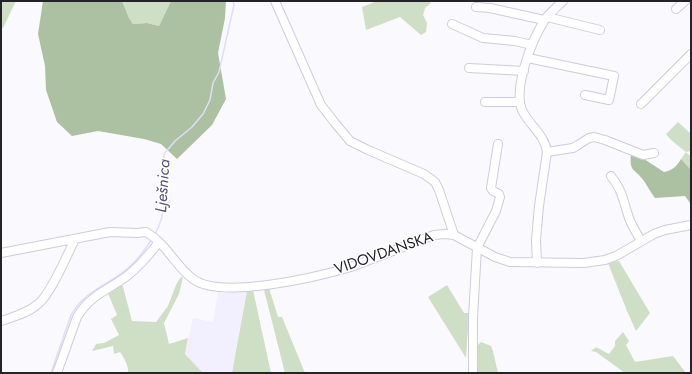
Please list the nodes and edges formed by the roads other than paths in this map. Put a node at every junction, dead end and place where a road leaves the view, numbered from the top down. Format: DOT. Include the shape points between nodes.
graph roads {
  1 [pos="275,1"];
  2 [pos="563,1"];
  3 [pos="685,1"];
  4 [pos="476,7"];
  5 [pos="676,9"];
  6 [pos="546,18"];
  7 [pos="452,24"];
  8 [pos="600,30"];
  9 [pos="532,45"];
  10 [pos="690,57"];
  11 [pos="528,58"];
  12 [pos="469,68"];
  13 [pos="524,71"];
  14 [pos="585,95"];
  15 [pos="485,102"];
  16 [pos="520,102"];
  17 [pos="641,104"];
  18 [pos="498,144"];
  19 [pos="547,152"];
  20 [pos="654,153"];
  21 [pos="611,176"];
  22 [pos="691,224"];
  23 [pos="454,235"];
  24 [pos="75,240"];
  25 [pos="158,241"];
  26 [pos="641,241"];
  27 [pos="477,248"];
  28 [pos="1,253"];
  29 [pos="537,263"];
  30 [pos="1,321"];
  31 [pos="57,373"];
  32 [pos="473,373"];
  1 -- 23 [label="street" via="321,105 350,141 424,174 434,182"];
  2 -- 6 [label="street"];
  3 -- 5 [label="street"];
  4 -- 6 [label="street"];
  6 -- 8 [label="street"];
  6 -- 9 [label="street"];
  7 -- 9 [label="street" via="483,38"];
  9 -- 11 [label="street"];
  10 -- 17 [label="street"];
  11 -- 13 [label="street"];
  11 -- 14 [label="street" via="614,76 609,100"];
  12 -- 13 [label="street"];
  13 -- 16 [label="street"];
  15 -- 16 [label="street"];
  16 -- 19 [label="street" via="526,116 546,145"];
  18 -- 27 [label="street" via="491,188 500,197"];
  19 -- 20 [label="street" via="573,148 594,137 643,155"];
  19 -- 29 [label="street" via="539,206"];
  21 -- 26 [label="street" via="623,195"];
  22 -- 26 [label="street, VIDOVDANSKA" via="665,230"];
  23 -- 25 [label="street, VIDOVDANSKA" via="429,236 338,271 260,286 224,288 206,286 193,280"];
  23 -- 27 [label="street, VIDOVDANSKA"];
  24 -- 25 [label="street, VIDOVDANSKA" via="110,232 146,232"];
  24 -- 28 [label="street"];
  24 -- 30 [label="street" via="47,294 38,304"];
  25 -- 31 [label="street" via="147,259 136,269 93,297 82,308"];
  26 -- 29 [label="street, VIDOVDANSKA" via="616,256 595,262"];
  27 -- 29 [label="street, VIDOVDANSKA" via="501,260"];
  27 -- 32 [label="street"];
}
